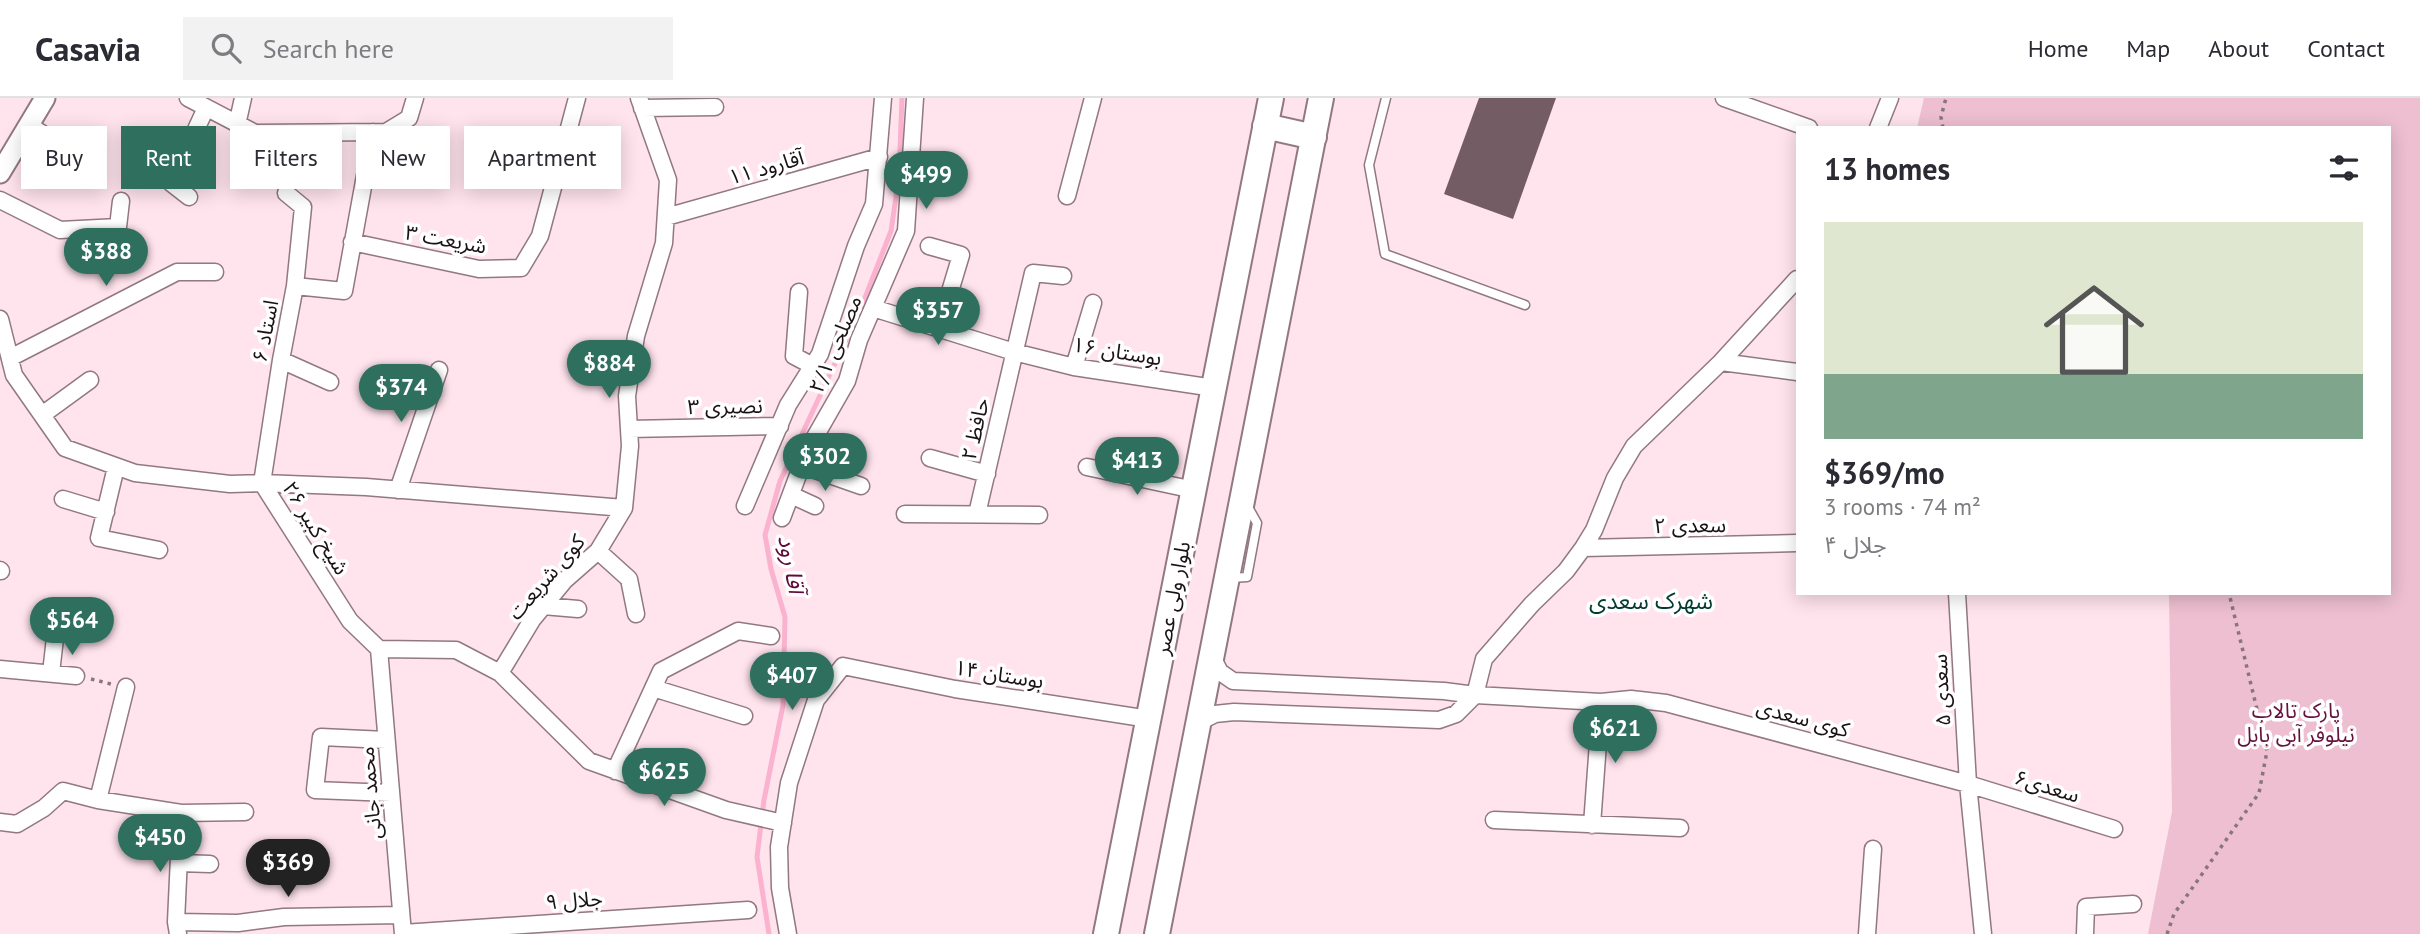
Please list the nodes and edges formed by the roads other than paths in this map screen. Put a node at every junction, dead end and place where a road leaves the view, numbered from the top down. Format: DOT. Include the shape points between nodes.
graph roads {
  1 [pos="45,98"];
  2 [pos="188,98"];
  3 [pos="243,98"];
  4 [pos="415,98"];
  5 [pos="577,98"];
  6 [pos="883,98"];
  7 [pos="915,98"];
  8 [pos="1093,98"];
  9 [pos="1271,98"];
  10 [pos="1321,98"];
  11 [pos="1386,98"];
  12 [pos="1724,98"];
  13 [pos="1890,98"];
  14 [pos="641,103"];
  15 [pos="715,107"];
  16 [pos="206,108"];
  17 [pos="29,125"];
  18 [pos="237,125"];
  19 [pos="396,126"];
  20 [pos="1265,126"];
  21 [pos="1803,126"];
  22 [pos="1879,126"];
  23 [pos="356,132"];
  24 [pos="1314,137"];
  25 [pos="878,157"];
  26 [pos="0,173"];
  27 [pos="362,189"];
  28 [pos="286,193"];
  29 [pos="1067,196"];
  30 [pos="189,197"];
  31 [pos="0,200"];
  32 [pos="121,201"];
  33 [pos="666,218"];
  34 [pos="352,242"];
  35 [pos="929,246"];
  36 [pos="215,272"];
  37 [pos="1063,276"];
  38 [pos="1796,280"];
  39 [pos="295,286"];
  40 [pos="799,292"];
  41 [pos="1093,303"];
  42 [pos="1525,305"];
  43 [pos="873,308"];
  44 [pos="0,319"];
  45 [pos="939,328"];
  46 [pos="1014,352"];
  47 [pos="10,358"];
  48 [pos="281,360"];
  49 [pos="1721,362"];
  50 [pos="813,366"];
  51 [pos="1074,367"];
  52 [pos="439,370"];
  53 [pos="1796,372"];
  54 [pos="90,380"];
  55 [pos="330,382"];
  56 [pos="1214,387"];
  57 [pos="42,415"];
  58 [pos="780,426"];
  59 [pos="629,429"];
  60 [pos="930,458"];
  61 [pos="802,465"];
  62 [pos="117,467"];
  63 [pos="1087,467"];
  64 [pos="987,474"];
  65 [pos="262,483"];
  66 [pos="861,486"];
  67 [pos="398,491"];
  68 [pos="1194,491"];
  69 [pos="791,495"];
  70 [pos="63,499"];
  71 [pos="745,506"];
  72 [pos="815,506"];
  73 [pos="624,508"];
  74 [pos="106,512"];
  75 [pos="905,514"];
  76 [pos="977,514"];
  77 [pos="1039,515"];
  78 [pos="782,518"];
  79 [pos="1796,543"];
  80 [pos="1583,548"];
  81 [pos="159,550"];
  82 [pos="598,551"];
  83 [pos="1957,595"];
  84 [pos="543,606"];
  85 [pos="578,609"];
  86 [pos="636,614"];
  87 [pos="771,636"];
  88 [pos="55,638"];
  89 [pos="379,649"];
  90 [pos="1212,657"];
  91 [pos="0,668"];
  92 [pos="51,673"];
  93 [pos="500,673"];
  94 [pos="76,676"];
  95 [pos="126,687"];
  96 [pos="653,688"];
  97 [pos="1475,695"];
  98 [pos="1601,702"];
  99 [pos="744,716"];
  100 [pos="1149,719"];
  101 [pos="1199,722"];
  102 [pos="386,740"];
  103 [pos="615,771"];
  104 [pos="1968,784"];
  105 [pos="391,793"];
  106 [pos="98,800"];
  107 [pos="245,812"];
  108 [pos="181,813"];
  109 [pos="1494,820"];
  110 [pos="0,822"];
  111 [pos="783,823"];
  112 [pos="1592,825"];
  113 [pos="1680,828"];
  114 [pos="2114,829"];
  115 [pos="1873,849"];
  116 [pos="179,863"];
  117 [pos="210,864"];
  118 [pos="2133,904"];
  119 [pos="748,910"];
  120 [pos="401,915"];
  121 [pos="652,916"];
  122 [pos="177,928"];
  123 [pos="403,933"];
  124 [pos="652,934"];
  125 [pos="788,934"];
  126 [pos="1106,934"];
  127 [pos="1157,934"];
  128 [pos="1867,934"];
  129 [pos="1983,934"];
  130 [pos="2085,934"];
  1 -- 17 [label="street"];
  2 -- 16 [label="street"];
  3 -- 18 [label="street"];
  4 -- 19 [label="street" via="409,118"];
  5 -- 34 [label="street, شریعت ۳" via="540,236 521,268 478,269"];
  6 -- 25 [label="street"];
  7 -- 43 [label="street, مصلحی ۲/۱" via="906,231"];
  8 -- 29 [label="street"];
  9 -- 20 [label="main road, بلوار ولی عصر"];
  10 -- 24 [label="main road"];
  11 -- 42 [label="lane" via="1369,164 1385,254"];
  12 -- 21 [label="street"];
  13 -- 22 [label="street"];
  14 -- 15 [label="street"];
  14 -- 33 [label="street, کوی شریعت" via="668,180"];
  16 -- 18 [label="street"];
  16 -- 30 [label="street" via="171,183"];
  17 -- 26 [label="street"];
  18 -- 23 [label="street" via="255,134"];
  20 -- 24 [label="main road"];
  20 -- 56 [label="main road, بلوار ولی عصر"];
  24 -- 90 [label="main road"];
  25 -- 33 [label="street, آقارود ۱۱"];
  25 -- 50 [label="street" via="874,204"];
  27 -- 34 [label="street"];
  28 -- 39 [label="street, استاد ۶" via="303,207"];
  31 -- 32 [label="street" via="60,230 118,227"];
  33 -- 59 [label="street, کوی شریعت" via="664,243 636,336 627,396"];
  34 -- 39 [label="street" via="344,291"];
  35 -- 45 [label="street" via="961,255"];
  36 -- 47 [label="street" via="177,272"];
  37 -- 46 [label="street, حافظ ۲" via="1033,273"];
  38 -- 49 [label="street"];
  39 -- 48 [label="street, استاد ۶"];
  40 -- 50 [label="street" via="794,356"];
  41 -- 51 [label="street"];
  43 -- 45 [label="street, بوستان ۱۶"];
  43 -- 61 [label="street, مصلحی ۲/۱" via="846,381"];
  44 -- 47 [label="street, شیخ کبیر ۲۶"];
  45 -- 46 [label="street, بوستان ۱۶"];
  46 -- 51 [label="street, بوستان ۱۶"];
  46 -- 64 [label="street, حافظ ۲"];
  47 -- 57 [label="street, شیخ کبیر ۲۶" via="14,375"];
  48 -- 55 [label="street"];
  48 -- 65 [label="street, استاد ۶"];
  49 -- 53 [label="street"];
  49 -- 80 [label="street" via="1634,446"];
  50 -- 58 [label="street"];
  51 -- 56 [label="street, بوستان ۱۶"];
  52 -- 67 [label="street"];
  54 -- 57 [label="street"];
  56 -- 68 [label="main road, بلوار ولی عصر"];
  57 -- 62 [label="street, شیخ کبیر ۲۶" via="65,448"];
  58 -- 59 [label="street, نصیری ۳"];
  58 -- 71 [label="street"];
  59 -- 73 [label="street, کوی شریعت"];
  60 -- 64 [label="street"];
  61 -- 66 [label="street"];
  61 -- 69 [label="street, مصلحی ۲/۱"];
  62 -- 65 [label="street, شیخ کبیر ۲۶" via="216,482"];
  62 -- 74 [label="street"];
  63 -- 68 [label="street"];
  64 -- 76 [label="street, حافظ ۲"];
  65 -- 67 [label="street"];
  65 -- 89 [label="street, شیخ کبیر ۲۶" via="350,621"];
  67 -- 73 [label="street"];
  68 -- 100 [label="main road, بلوار ولی عصر"];
  69 -- 72 [label="street"];
  69 -- 78 [label="street, مصلحی ۲/۱"];
  70 -- 74 [label="street"];
  73 -- 82 [label="street, کوی شریعت"];
  74 -- 81 [label="street" via="99,538"];
  75 -- 76 [label="street"];
  76 -- 77 [label="street"];
  79 -- 80 [label="street, سعدی ۲"];
  80 -- 97 [label="street" via="1484,659"];
  82 -- 84 [label="street, کوی شریعت"];
  82 -- 86 [label="street" via="629,579"];
  83 -- 104 [label="street, سعدی ۵"];
  84 -- 85 [label="street"];
  84 -- 93 [label="street, کوی شریعت"];
  87 -- 96 [label="street" via="738,631 661,671"];
  88 -- 92 [label="street"];
  89 -- 93 [label="street" via="456,650"];
  89 -- 102 [label="street, محمد جانی"];
  90 -- 97 [label="street, کوی سعدی" via="1220,672 1233,681"];
  90 -- 101 [label="main road"];
  91 -- 92 [label="street"];
  92 -- 94 [label="street"];
  93 -- 103 [label="street" via="589,761"];
  95 -- 106 [label="street"];
  96 -- 99 [label="street"];
  96 -- 103 [label="street"];
  97 -- 98 [label="street, کوی سعدی"];
  97 -- 101 [label="street" via="1455,714 1439,720 1234,712"];
  98 -- 104 [label="street, کوی سعدی" via="1666,703"];
  98 -- 112 [label="street"];
  100 -- 111 [label="street, بوستان ۱۴" via="955,689 843,666 816,701 789,783"];
  100 -- 126 [label="main road, بلوار ولی عصر"];
  101 -- 127 [label="main road"];
  102 -- 105 [label="street, محمد جانی"];
  102 -- 105 [label="street" via="321,737 315,790"];
  103 -- 111 [label="street" via="726,810"];
  104 -- 114 [label="street, سعدی۶"];
  104 -- 129 [label="street"];
  105 -- 120 [label="street, محمد جانی"];
  106 -- 108 [label="street"];
  106 -- 110 [label="street" via="63,791 17,824"];
  107 -- 108 [label="street"];
  108 -- 116 [label="street"];
  109 -- 112 [label="street"];
  111 -- 125 [label="street" via="780,888"];
  112 -- 113 [label="street"];
  115 -- 128 [label="street"];
  116 -- 117 [label="street"];
  116 -- 122 [label="street"];
  118 -- 130 [label="street" via="2086,907"];
  119 -- 121 [label="street, جلال ۹"];
  120 -- 122 [label="street" via="284,917"];
  120 -- 123 [label="street, محمد جانی"];
  121 -- 123 [label="street, جلال ۹"];
  121 -- 124 [label="street"];
}
